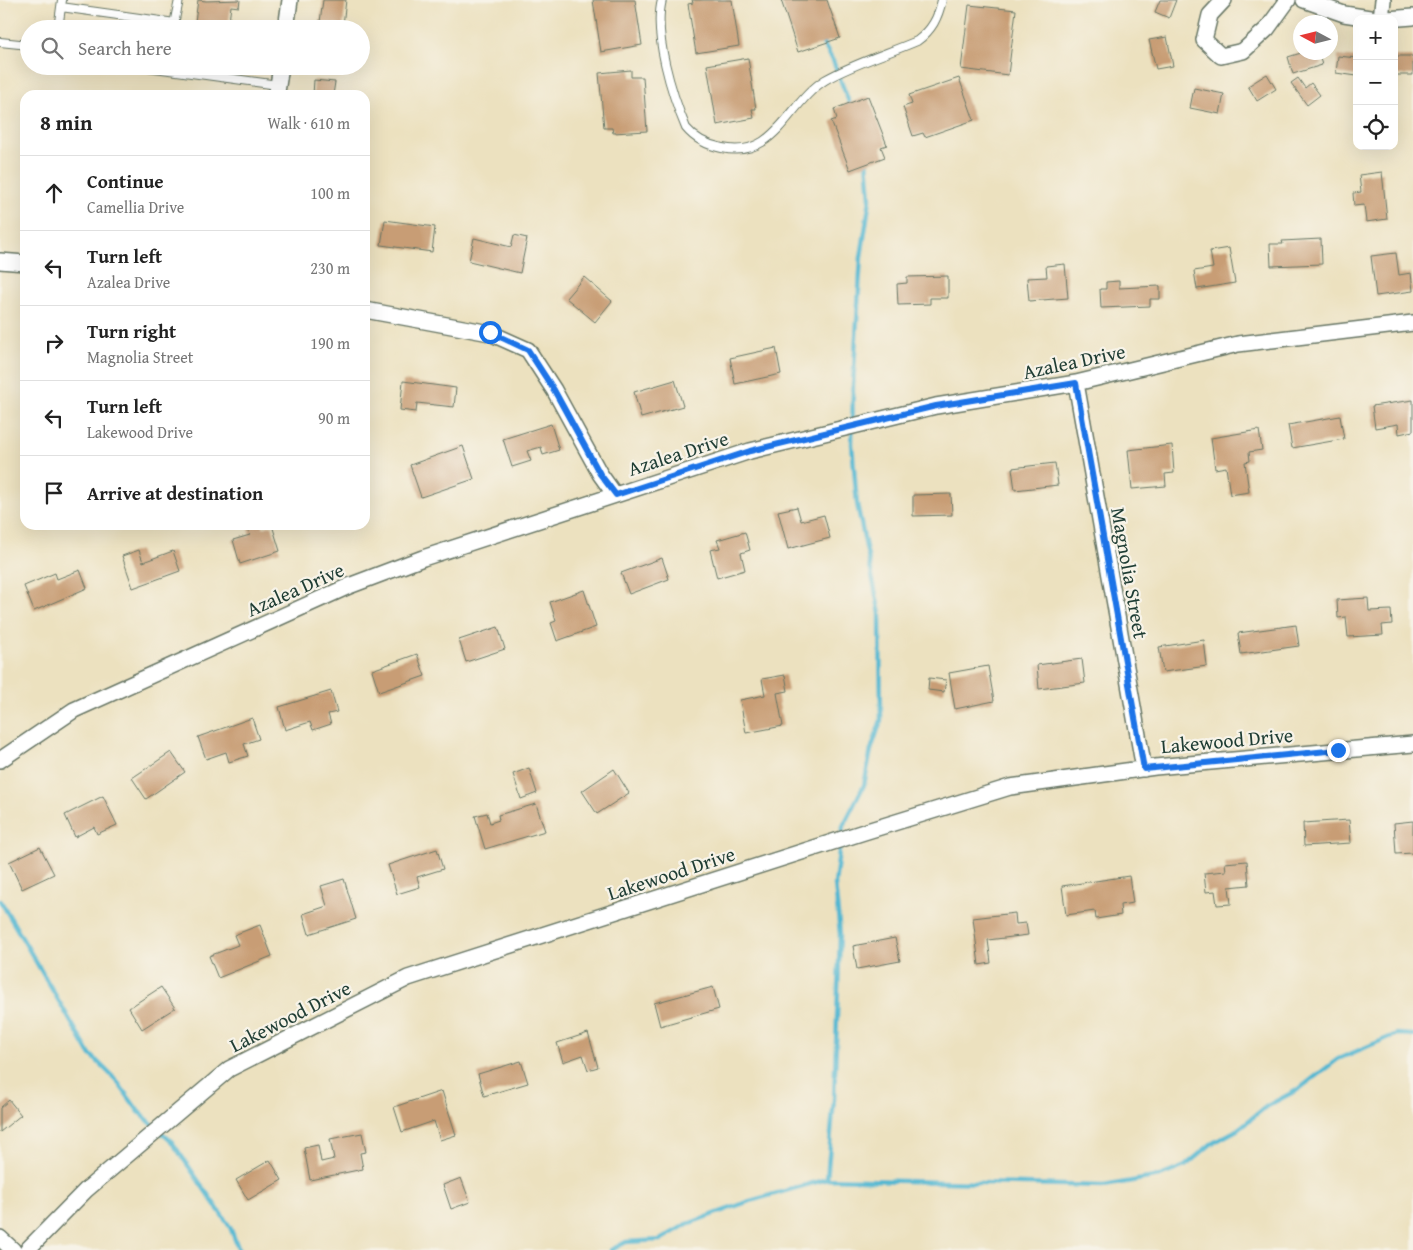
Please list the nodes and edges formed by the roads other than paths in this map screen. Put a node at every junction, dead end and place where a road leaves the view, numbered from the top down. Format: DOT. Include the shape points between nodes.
graph roads {
  1 [pos="179,0"];
  2 [pos="290,0"];
  3 [pos="662,0"];
  4 [pos="942,0"];
  5 [pos="1224,0"];
  6 [pos="1288,0"];
  7 [pos="1304,0"];
  8 [pos="1383,0"];
  9 [pos="62,4"];
  10 [pos="1353,15"];
  11 [pos="1381,15"];
  12 [pos="1413,17"];
  13 [pos="1398,18"];
  14 [pos="59,20"];
  15 [pos="143,20"];
  16 [pos="175,20"];
  17 [pos="287,20"];
  18 [pos="0,42"];
  19 [pos="20,44"];
  20 [pos="205,75"];
  21 [pos="280,75"];
  22 [pos="278,88"];
  23 [pos="0,261"];
  24 [pos="20,263"];
  25 [pos="370,311"];
  26 [pos="1413,323"];
  27 [pos="1076,383"];
  28 [pos="616,495"];
  29 [pos="1413,744"];
  30 [pos="0,760"];
  31 [pos="1144,769"];
  32 [pos="0,1238"];
  33 [pos="13,1250"];
  34 [pos="27,1250"];
  1 -- 16 [label="lane"];
  2 -- 17 [label="street"];
  3 -- 4 [label="lane" via="658,18 664,56 686,128 704,142 735,150 755,146 769,137 824,80 927,34 936,22"];
  5 -- 6 [label="street" via="1210,15 1204,40 1221,56 1243,51 1267,29"];
  7 -- 10 [label="street"];
  8 -- 11 [label="street"];
  9 -- 14 [label="lane"];
  9 -- 15 [label="lane"];
  12 -- 13 [label="street"];
  18 -- 19 [label="lane"];
  20 -- 22 [label="lane"];
  21 -- 22 [label="street"];
  23 -- 24 [label="street"];
  25 -- 28 [label="street" via="490,332 528,350 600,474"];
  26 -- 27 [label="street, Azalea Drive" via="1238,344"];
  27 -- 28 [label="street, Azalea Drive" via="936,406 750,451"];
  27 -- 31 [label="street, Magnolia Street"];
  28 -- 30 [label="street, Azalea Drive" via="423,558 349,586 74,710"];
  29 -- 31 [label="street, Lakewood Drive"];
  31 -- 34 [label="street, Lakewood Drive" via="1010,787 408,978 229,1069 86,1190"];
  32 -- 33 [label="street"];
}
